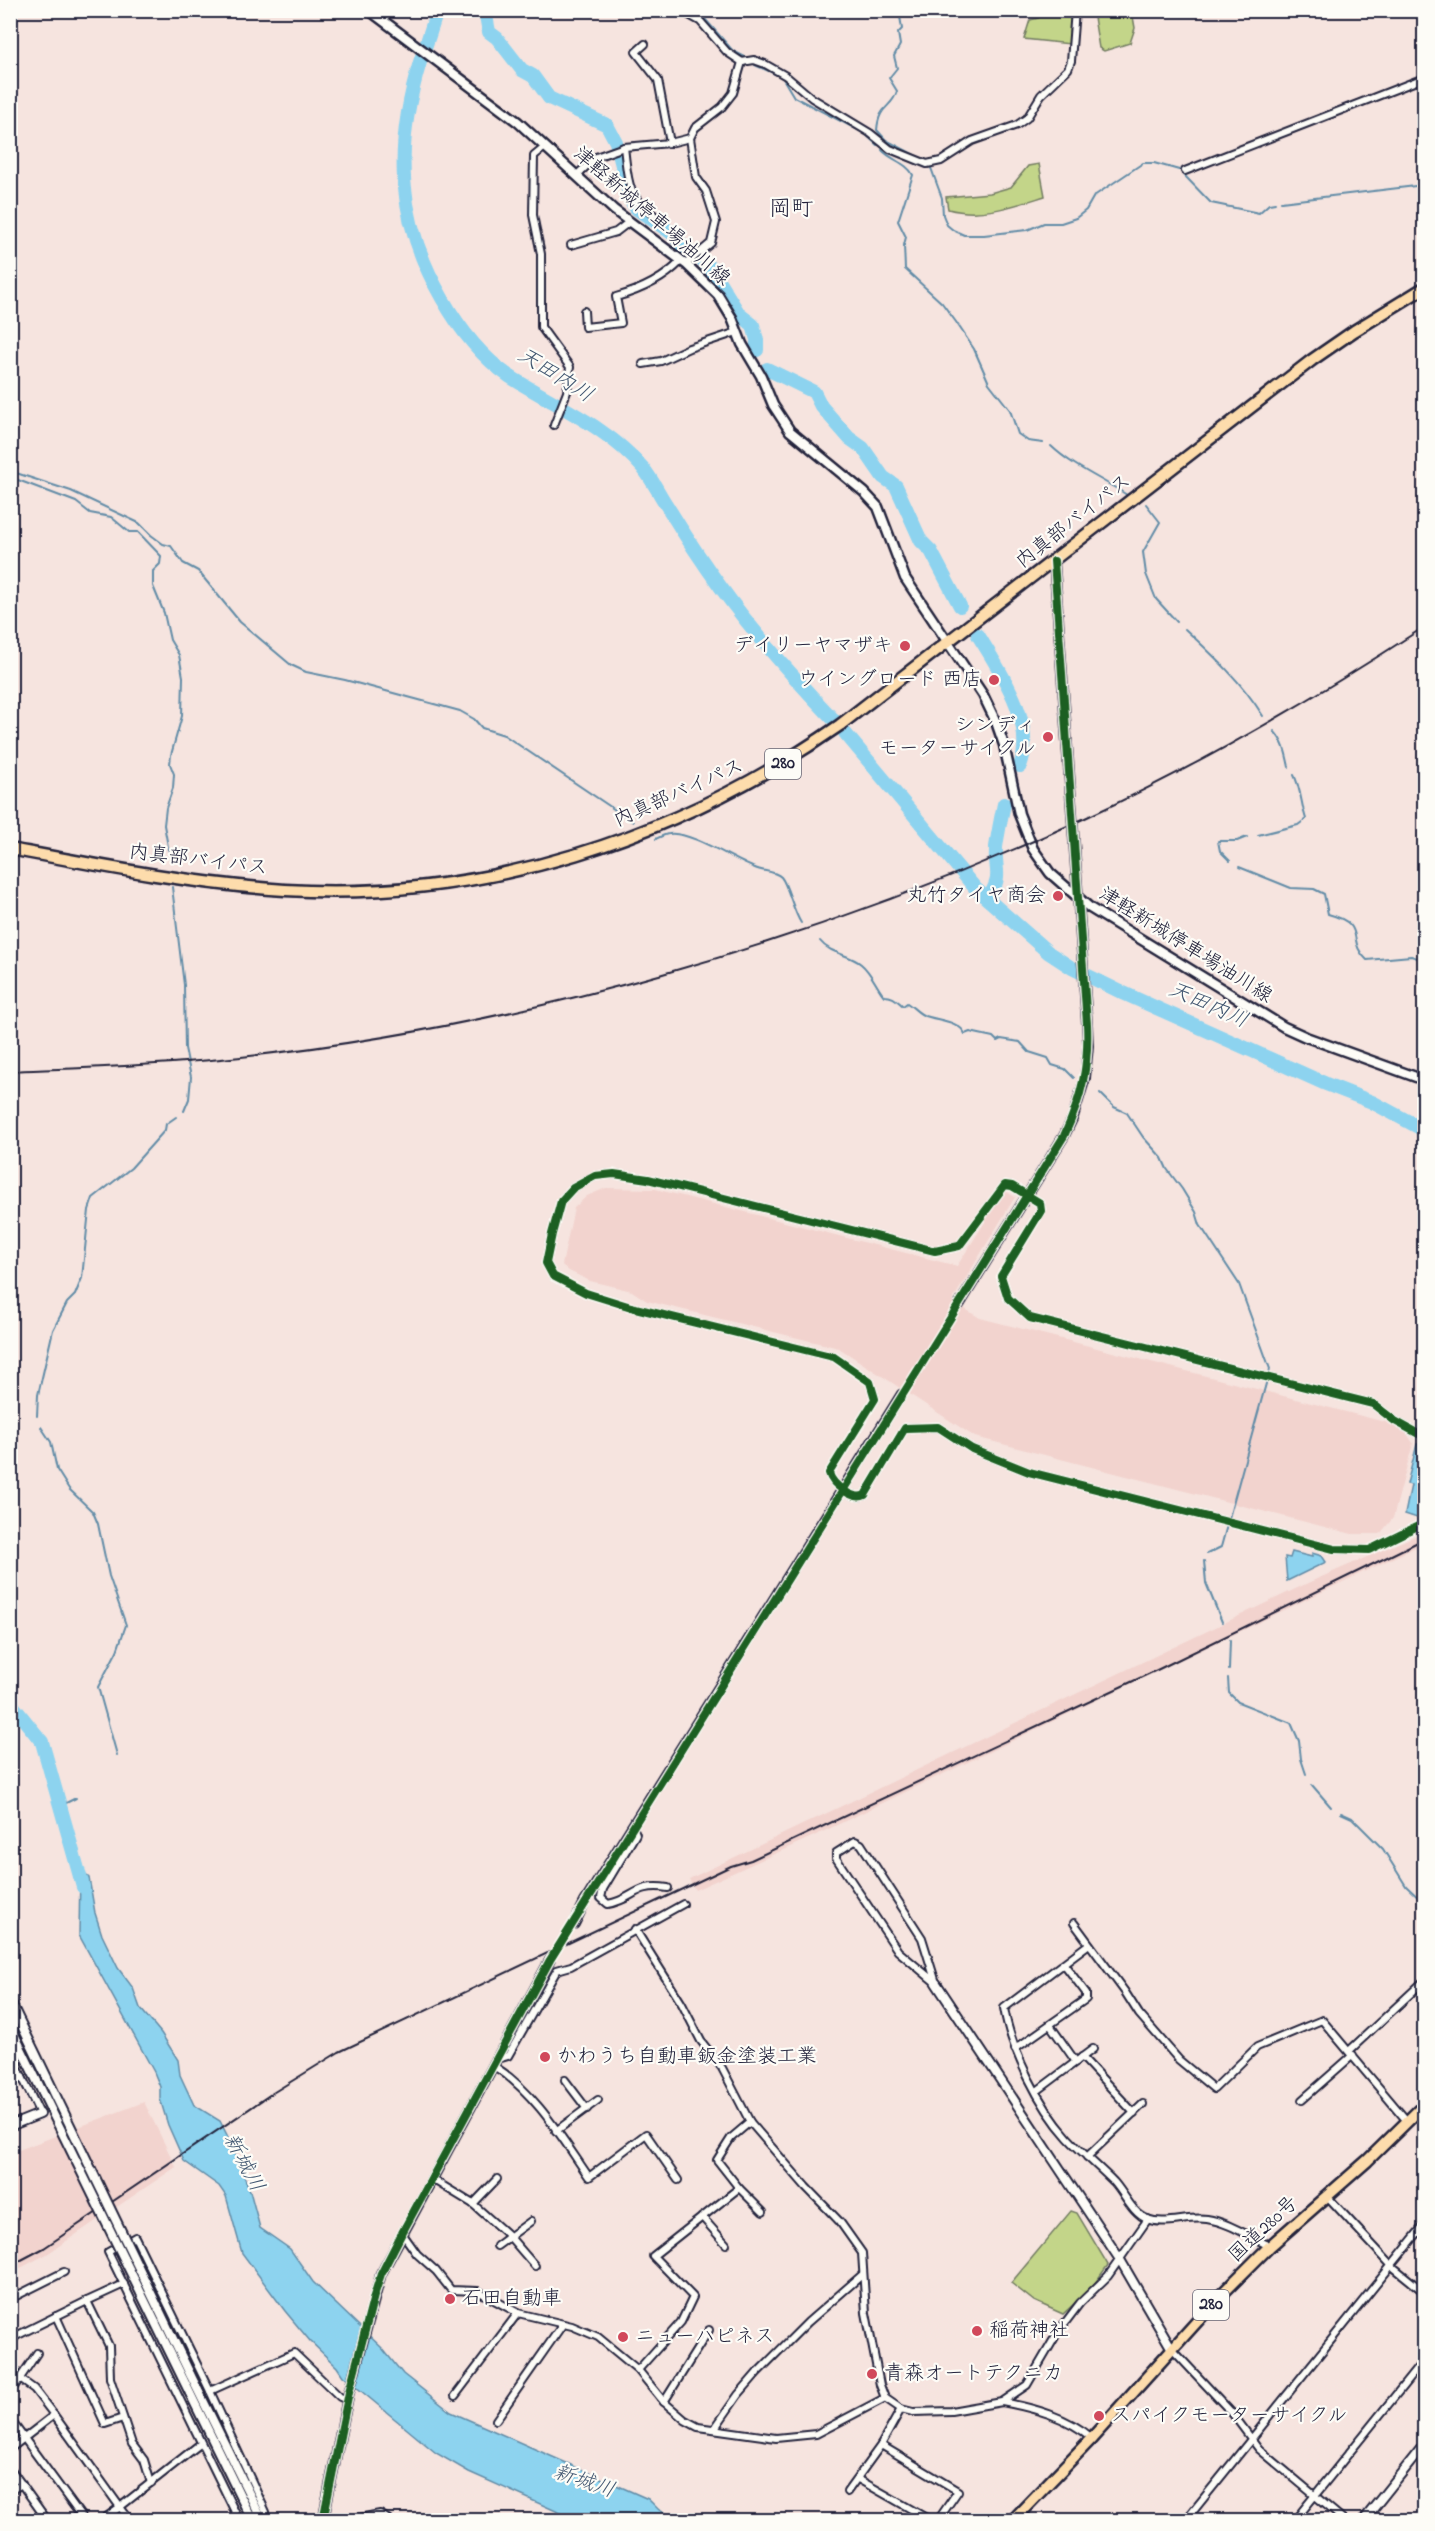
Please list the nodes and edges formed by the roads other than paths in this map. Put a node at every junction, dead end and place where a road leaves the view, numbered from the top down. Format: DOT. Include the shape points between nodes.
graph roads {
  1 [pos="369,10"];
  2 [pos="680,10"];
  3 [pos="1075,10"];
  4 [pos="645,44"];
  5 [pos="742,62"];
  6 [pos="1425,78"];
  7 [pos="690,138"];
  8 [pos="670,143"];
  9 [pos="545,147"];
  10 [pos="620,149"];
  11 [pos="1185,171"];
  12 [pos="577,175"];
  13 [pos="654,215"];
  14 [pos="629,222"];
  15 [pos="571,245"];
  16 [pos="684,263"];
  17 [pos="1425,288"];
  18 [pos="584,311"];
  19 [pos="737,333"];
  20 [pos="643,364"];
  21 [pos="554,425"];
  22 [pos="1054,561"];
  23 [pos="948,640"];
  24 [pos="10,849"];
  25 [pos="1077,898"];
  26 [pos="1425,1080"];
  27 [pos="1027,1196"];
  28 [pos="959,1305"];
  29 [pos="902,1394"];
  30 [pos="1425,1437"];
  31 [pos="844,1490"];
  32 [pos="1425,1523"];
  33 [pos="633,1827"];
  34 [pos="668,1888"];
  35 [pos="683,1904"];
  36 [pos="1074,1923"];
  37 [pos="573,1924"];
  38 [pos="635,1929"];
  39 [pos="1089,1944"];
  40 [pos="550,1960"];
  41 [pos="1064,1964"];
  42 [pos="1425,1981"];
  43 [pos="936,1983"];
  44 [pos="11,2002"];
  45 [pos="1050,2025"];
  46 [pos="10,2026"];
  47 [pos="1015,2049"];
  48 [pos="1093,2049"];
  49 [pos="10,2052"];
  50 [pos="1351,2053"];
  51 [pos="1082,2057"];
  52 [pos="496,2062"];
  53 [pos="1076,2062"];
  54 [pos="22,2077"];
  55 [pos="565,2080"];
  56 [pos="10,2083"];
  57 [pos="1037,2091"];
  58 [pos="598,2100"];
  59 [pos="1302,2100"];
  60 [pos="1143,2104"];
  61 [pos="1425,2105"];
  62 [pos="587,2109"];
  63 [pos="1134,2113"];
  64 [pos="40,2114"];
  65 [pos="1407,2121"];
  66 [pos="750,2122"];
  67 [pos="10,2126"];
  68 [pos="556,2131"];
  69 [pos="1087,2157"];
  70 [pos="497,2179"];
  71 [pos="432,2180"];
  72 [pos="678,2180"];
  73 [pos="739,2188"];
  74 [pos="1327,2196"];
  75 [pos="473,2204"];
  76 [pos="763,2212"];
  77 [pos="702,2217"];
  78 [pos="1148,2219"];
  79 [pos="531,2221"];
  80 [pos="1425,2225"];
  81 [pos="402,2233"];
  82 [pos="510,2237"];
  83 [pos="726,2244"];
  84 [pos="497,2246"];
  85 [pos="1270,2246"];
  86 [pos="1119,2258"];
  87 [pos="535,2266"];
  88 [pos="1392,2266"];
  89 [pos="64,2272"];
  90 [pos="862,2275"];
  91 [pos="124,2284"];
  92 [pos="1425,2292"];
  93 [pos="10,2299"];
  94 [pos="87,2301"];
  95 [pos="518,2313"];
  96 [pos="56,2316"];
  97 [pos="563,2324"];
  98 [pos="709,2330"];
  99 [pos="10,2344"];
  100 [pos="1172,2349"];
  101 [pos="37,2353"];
  102 [pos="1425,2360"];
  103 [pos="638,2370"];
  104 [pos="186,2375"];
  105 [pos="20,2379"];
  106 [pos="210,2391"];
  107 [pos="10,2392"];
  108 [pos="348,2396"];
  109 [pos="455,2396"];
  110 [pos="885,2398"];
  111 [pos="664,2402"];
  112 [pos="1002,2402"];
  113 [pos="901,2409"];
  114 [pos="54,2415"];
  115 [pos="123,2418"];
  116 [pos="10,2419"];
  117 [pos="496,2420"];
  118 [pos="715,2428"];
  119 [pos="25,2437"];
  120 [pos="1092,2438"];
  121 [pos="1252,2440"];
  122 [pos="200,2444"];
  123 [pos="881,2445"];
  124 [pos="1425,2445"];
  125 [pos="10,2449"];
  126 [pos="10,2468"];
  127 [pos="858,2479"];
  128 [pos="151,2483"];
  129 [pos="22,2484"];
  130 [pos="10,2491"];
  131 [pos="848,2492"];
  132 [pos="1315,2497"];
  133 [pos="120,2507"];
  134 [pos="45,2517"];
  135 [pos="324,2519"];
  136 [pos="34,2520"];
  137 [pos="84,2520"];
  138 [pos="102,2520"];
  139 [pos="130,2520"];
  140 [pos="238,2520"];
  141 [pos="252,2520"];
  142 [pos="263,2520"];
  143 [pos="389,2520"];
  144 [pos="930,2520"];
  145 [pos="938,2520"];
  146 [pos="1013,2520"];
  147 [pos="1186,2520"];
  148 [pos="1296,2520"];
  149 [pos="1344,2520"];
  150 [pos="1364,2520"];
  1 -- 9 [label="main road, 津軽新城停車場油川線" via="518,122"];
  2 -- 5 [label="street" via="699,21 727,52"];
  3 -- 5 [label="street" via="1068,69 1041,95 1028,118 972,141 933,163 915,161 890,149 765,64 754,60"];
  4 -- 8 [label="street" via="636,52 658,80"];
  5 -- 7 [label="street" via="734,93 695,128"];
  6 -- 11 [label="street"];
  7 -- 8 [label="street"];
  7 -- 16 [label="street" via="696,177 706,191 716,222 711,243"];
  8 -- 10 [label="street"];
  9 -- 12 [label="main road, 津軽新城停車場油川線"];
  9 -- 21 [label="street" via="534,156 533,215 541,254 541,327 570,367 565,398"];
  10 -- 12 [label="street" via="596,157"];
  10 -- 13 [label="street" via="633,196"];
  12 -- 14 [label="main road, 津軽新城停車場油川線"];
  14 -- 15 [label="street" via="616,232"];
  14 -- 16 [label="main road, 津軽新城停車場油川線"];
  16 -- 18 [label="street" via="668,275 616,297 621,323 585,327"];
  16 -- 19 [label="main road, 津軽新城停車場油川線" via="718,295"];
  17 -- 22 [label="highway, 内真部バイパス / 280" via="1312,360"];
  19 -- 20 [label="street"];
  19 -- 23 [label="main road, 津軽新城停車場油川線" via="790,431 878,507 901,572"];
  22 -- 23 [label="highway, 内真部バイパス / 280"];
  22 -- 25 [label="street"];
  23 -- 24 [label="highway, 内真部バイパス / 280" via="840,725 769,773 703,807 624,840 529,868 446,884 287,890 164,876"];
  23 -- 25 [label="main road, 津軽新城停車場油川線" via="996,722 1019,814 1033,849 1050,873"];
  25 -- 26 [label="main road, 津軽新城停車場油川線" via="1284,1027"];
  25 -- 27 [label="street" via="1088,1046 1080,1100 1064,1136"];
  27 -- 28 [label="street"];
  27 -- 30 [label="street" via="1040,1203 1041,1211 1001,1276 1008,1298 1030,1318 1373,1404"];
  27 -- 31 [label="street" via="1005,1185 959,1246 935,1251 614,1173 595,1176 573,1188 561,1201 546,1263 553,1276 586,1293 632,1307 834,1357 870,1382 875,1399 829,1473"];
  29 -- 31 [label="street"];
  31 -- 32 [label="street" via="855,1496 866,1495 906,1428 938,1427 972,1449 1029,1472 1334,1549 1369,1550"];
  31 -- 33 [label="street"];
  33 -- 34 [label="street" via="636,1834 601,1898 608,1904 621,1902 638,1889"];
  33 -- 37 [label="street"];
  35 -- 38 [label="street"];
  36 -- 39 [label="street"];
  38 -- 52 [label="street" via="557,1970 508,2056"];
  38 -- 66 [label="street" via="701,2041 722,2068"];
  39 -- 41 [label="street"];
  39 -- 50 [label="street" via="1156,2034 1179,2060 1214,2089 1257,2047 1322,2020"];
  40 -- 52 [label="street"];
  41 -- 45 [label="street" via="1086,1993 1086,2000"];
  41 -- 47 [label="street" via="1004,2008"];
  42 -- 50 [label="street"];
  43 -- 43 [label="street" via="922,1938 861,1844 850,1842 836,1853 836,1858 898,1951"];
  43 -- 86 [label="street"];
  44 -- 104 [label="street, bridge"];
  45 -- 47 [label="street"];
  45 -- 53 [label="street"];
  46 -- 104 [label="street, bridge"];
  47 -- 57 [label="street"];
  48 -- 51 [label="street"];
  49 -- 54 [label="street"];
  50 -- 59 [label="street"];
  50 -- 65 [label="street"];
  51 -- 53 [label="street"];
  51 -- 63 [label="street"];
  52 -- 68 [label="street"];
  52 -- 71 [label="street"];
  53 -- 57 [label="street"];
  54 -- 56 [label="street"];
  54 -- 64 [label="street"];
  55 -- 62 [label="street"];
  57 -- 69 [label="street" via="1066,2136"];
  58 -- 62 [label="street"];
  60 -- 63 [label="street"];
  61 -- 65 [label="highway, 国道280号 / 280"];
  62 -- 68 [label="street"];
  63 -- 69 [label="street"];
  64 -- 67 [label="street"];
  65 -- 74 [label="highway, 国道280号 / 280"];
  66 -- 73 [label="street" via="730,2138 717,2160"];
  66 -- 90 [label="street" via="858,2245"];
  68 -- 72 [label="street" via="589,2177 646,2134"];
  69 -- 78 [label="street"];
  70 -- 75 [label="street"];
  71 -- 75 [label="street"];
  71 -- 81 [label="street"];
  73 -- 76 [label="street"];
  73 -- 77 [label="street"];
  74 -- 85 [label="highway, 国道280号 / 280"];
  74 -- 88 [label="street"];
  75 -- 82 [label="street"];
  77 -- 83 [label="street"];
  77 -- 103 [label="street" via="653,2256 693,2297 681,2322"];
  78 -- 85 [label="street" via="1217,2221"];
  78 -- 86 [label="street"];
  79 -- 82 [label="street"];
  80 -- 88 [label="street"];
  81 -- 95 [label="street" via="451,2290 478,2291"];
  81 -- 108 [label="street" via="381,2274"];
  82 -- 84 [label="street"];
  82 -- 87 [label="street"];
  85 -- 100 [label="highway, 国道280号 / 280"];
  86 -- 100 [label="street"];
  86 -- 112 [label="street" via="1058,2332 1027,2385"];
  88 -- 92 [label="street"];
  88 -- 121 [label="street"];
  89 -- 93 [label="street"];
  90 -- 110 [label="street" via="872,2345"];
  90 -- 118 [label="street" via="757,2373"];
  91 -- 94 [label="street"];
  91 -- 106 [label="street" via="108,2252 135,2237"];
  91 -- 122 [label="street"];
  94 -- 96 [label="street"];
  94 -- 115 [label="street" via="109,2346 110,2378"];
  95 -- 97 [label="street"];
  95 -- 109 [label="street"];
  96 -- 99 [label="street" via="16,2336"];
  96 -- 115 [label="street" via="105,2424"];
  97 -- 103 [label="street" via="598,2337"];
  97 -- 117 [label="street"];
  98 -- 111 [label="street"];
  100 -- 120 [label="highway, 国道280号 / 280"];
  100 -- 121 [label="street"];
  101 -- 105 [label="street"];
  102 -- 132 [label="street"];
  103 -- 111 [label="street"];
  104 -- 141 [label="street"];
  104 -- 142 [label="street"];
  105 -- 107 [label="street"];
  105 -- 114 [label="street" via="34,2389"];
  106 -- 108 [label="street" via="294,2353 339,2397"];
  106 -- 142 [label="street" via="266,2512"];
  108 -- 135 [label="street"];
  110 -- 113 [label="street"];
  110 -- 118 [label="street" via="816,2434 776,2438"];
  111 -- 118 [label="street" via="692,2424"];
  112 -- 113 [label="street" via="926,2413"];
  112 -- 120 [label="street" via="1032,2408 1077,2426"];
  113 -- 123 [label="street"];
  114 -- 119 [label="street"];
  114 -- 133 [label="street"];
  115 -- 128 [label="street"];
  116 -- 119 [label="street"];
  119 -- 125 [label="street"];
  119 -- 137 [label="street"];
  120 -- 146 [label="highway, 国道280号 / 280"];
  121 -- 132 [label="street"];
  121 -- 147 [label="street"];
  122 -- 128 [label="street"];
  122 -- 140 [label="street"];
  123 -- 127 [label="street"];
  123 -- 145 [label="street" via="958,2491"];
  124 -- 150 [label="street"];
  126 -- 129 [label="street"];
  127 -- 131 [label="street"];
  127 -- 144 [label="street"];
  128 -- 133 [label="street"];
  129 -- 130 [label="street"];
  129 -- 134 [label="street"];
  132 -- 148 [label="street"];
  132 -- 149 [label="street"];
  133 -- 138 [label="street"];
  133 -- 139 [label="street"];
  134 -- 136 [label="street"];
  135 -- 143 [label="street" via="349,2520 380,2514"];
}
